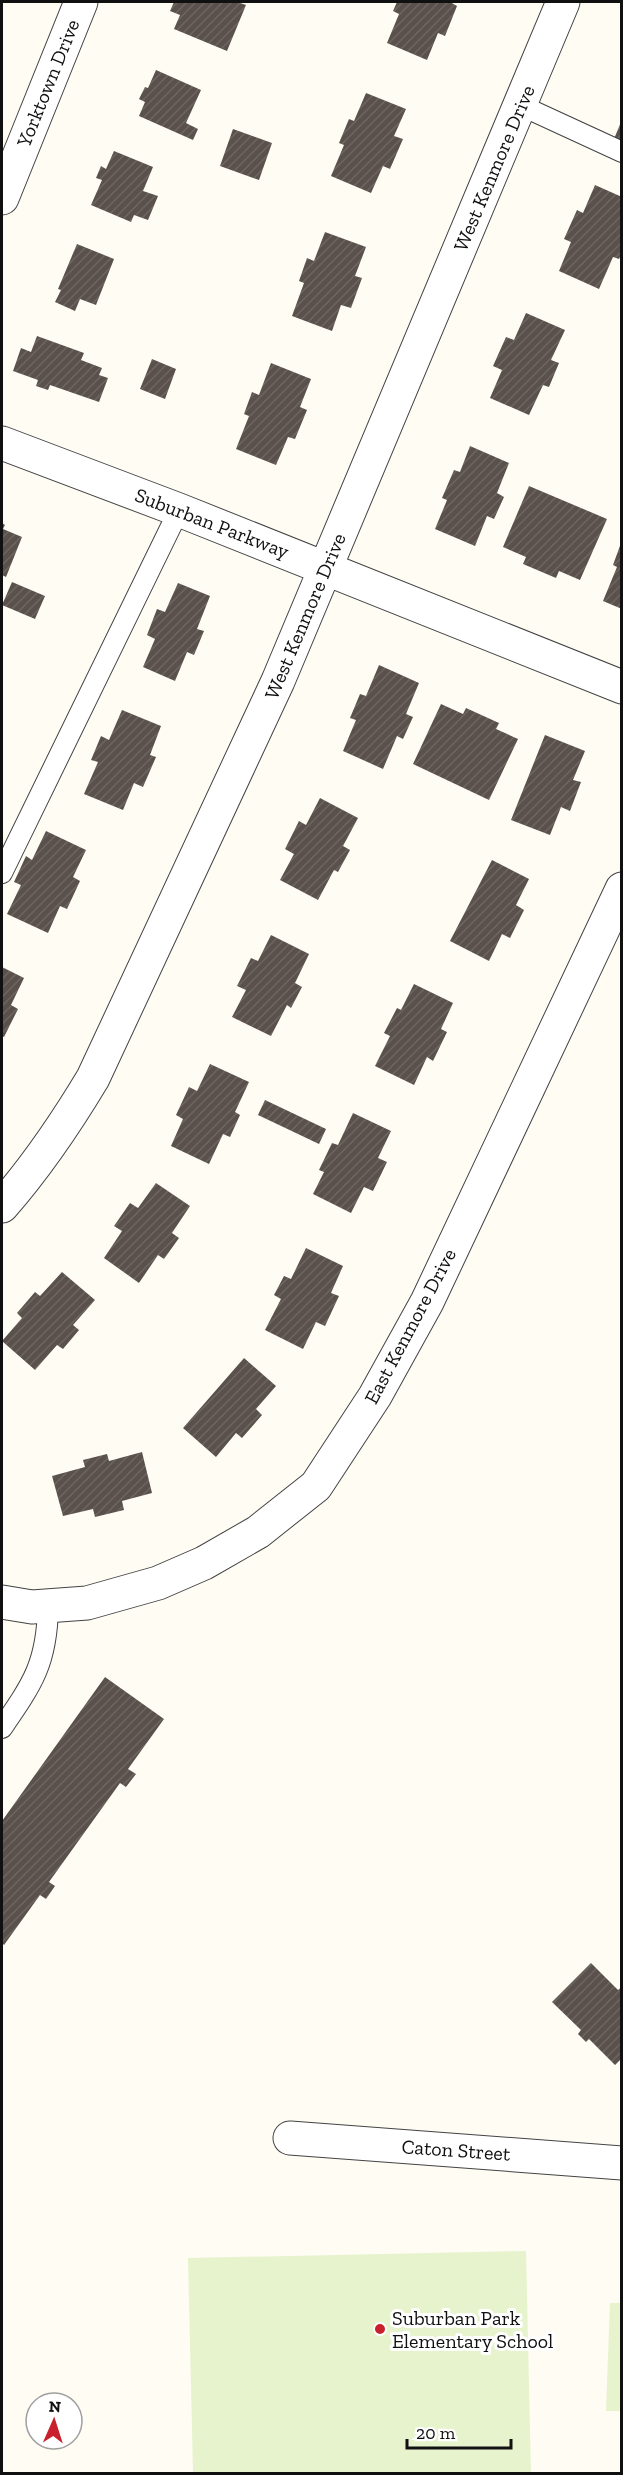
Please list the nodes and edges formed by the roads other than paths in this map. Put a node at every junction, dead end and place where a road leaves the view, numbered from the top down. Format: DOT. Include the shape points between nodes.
graph roads {
  1 [pos="81,2"];
  2 [pos="563,2"];
  3 [pos="520,105"];
  4 [pos="621,152"];
  5 [pos="2,198"];
  6 [pos="2,443"];
  7 [pos="179,510"];
  8 [pos="326,568"];
  9 [pos="621,687"];
  10 [pos="2,873"];
  11 [pos="621,889"];
  12 [pos="2,1206"];
  13 [pos="2,1602"];
  14 [pos="48,1607"];
  15 [pos="2,1728"];
  16 [pos="290,2138"];
  17 [pos="621,2163"];
  1 -- 5 [label="street, Yorktown Drive"];
  2 -- 3 [label="street, West Kenmore Drive"];
  3 -- 4 [label="lane"];
  3 -- 8 [label="street, West Kenmore Drive"];
  6 -- 7 [label="street, Suburban Parkway"];
  7 -- 8 [label="street, Suburban Parkway"];
  7 -- 10 [label="lane"];
  8 -- 9 [label="street, Suburban Parkway"];
  8 -- 12 [label="street, West Kenmore Drive" via="279,681 93,1077 64,1126"];
  11 -- 14 [label="street, East Kenmore Drive" via="427,1302 375,1396 316,1486 258,1532 204,1563 158,1583 87,1603"];
  13 -- 14 [label="street"];
  14 -- 15 [label="lane" via="48,1637 39,1669"];
  16 -- 17 [label="street, Caton Street"];
}
